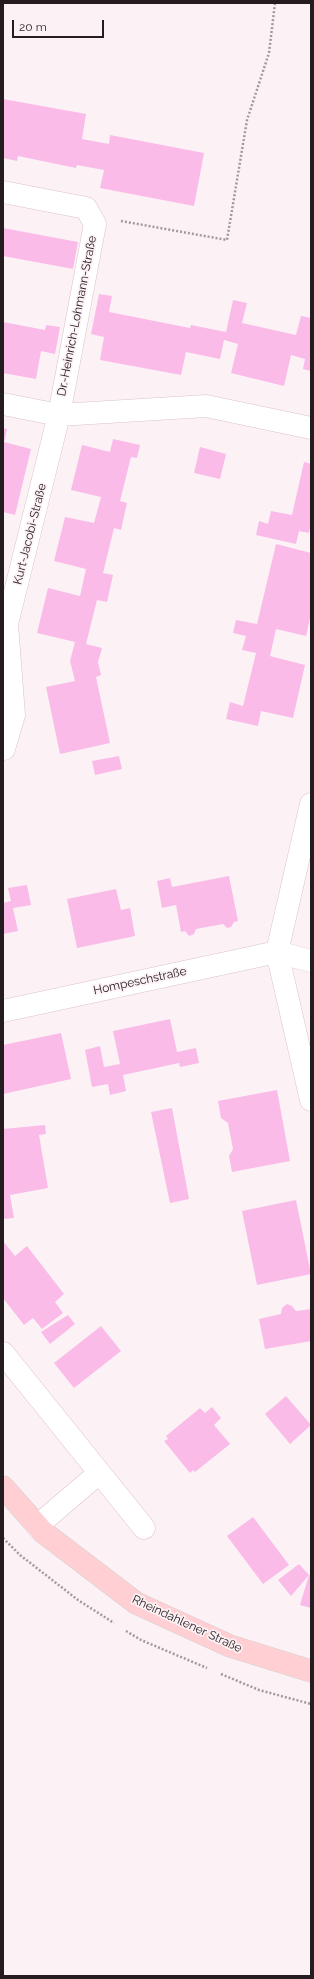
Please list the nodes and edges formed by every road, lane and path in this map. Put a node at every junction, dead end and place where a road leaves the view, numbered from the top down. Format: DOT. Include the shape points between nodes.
graph roads {
  1 [pos="275,3"];
  2 [pos="3,192"];
  3 [pos="91,216"];
  4 [pos="3,404"];
  5 [pos="59,415"];
  6 [pos="311,428"];
  7 [pos="4,749"];
  8 [pos="311,804"];
  9 [pos="277,952"];
  10 [pos="311,960"];
  11 [pos="3,1011"];
  12 [pos="310,1095"];
  13 [pos="3,1353"];
  14 [pos="99,1472"];
  15 [pos="3,1487"];
  16 [pos="37,1526"];
  17 [pos="144,1528"];
  18 [pos="311,1671"];
  1 -- 3 [label="path" via="269,53 248,120 227,240"];
  2 -- 3 [label="street" via="86,208"];
  3 -- 5 [label="street, Dr.-Heinrich-Lohmann-Straße" via="95,224"];
  4 -- 5 [label="street"];
  5 -- 6 [label="street" via="206,406"];
  5 -- 7 [label="street, Kurt-Jacobi-Straße" via="7,624 14,715"];
  8 -- 9 [label="street"];
  9 -- 10 [label="street, Hompeschstraße"];
  9 -- 11 [label="street, Hompeschstraße"];
  9 -- 12 [label="street"];
  13 -- 14 [label="street"];
  14 -- 16 [label="street"];
  14 -- 17 [label="street"];
  15 -- 16 [label="main road, Rheindahlener Straße"];
  16 -- 18 [label="main road, Rheindahlener Straße" via="136,1603 230,1646"];
}
